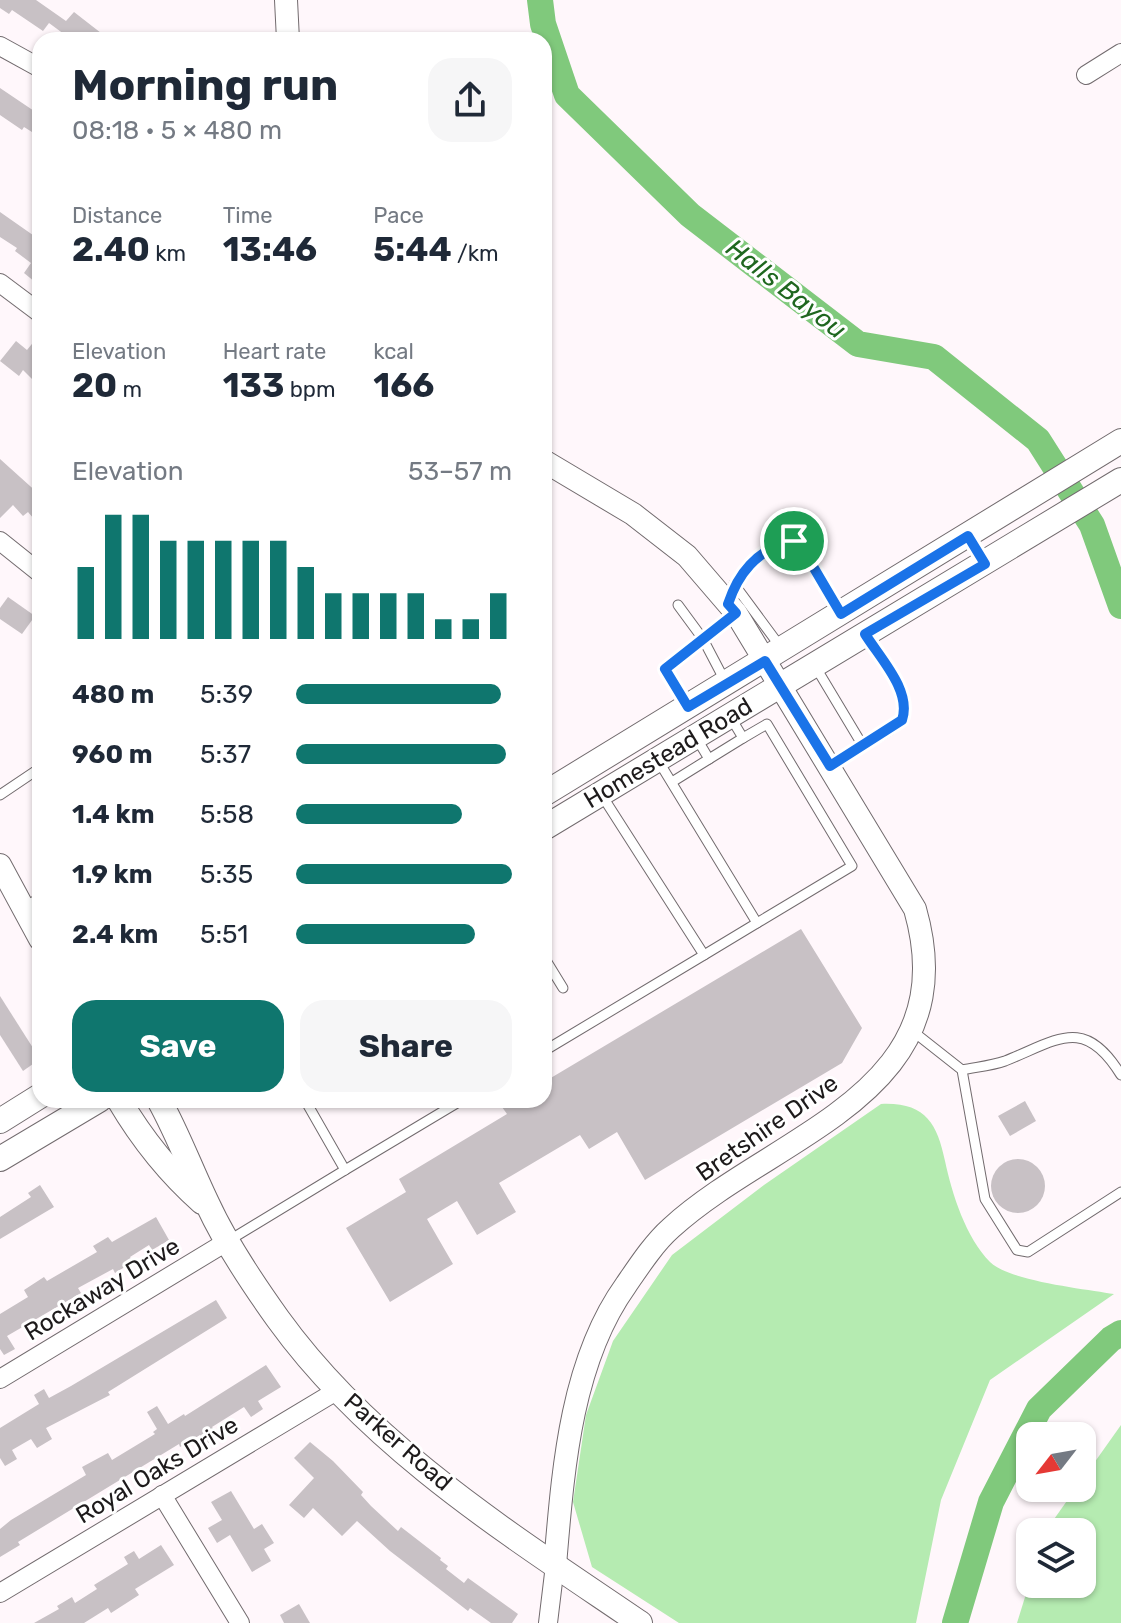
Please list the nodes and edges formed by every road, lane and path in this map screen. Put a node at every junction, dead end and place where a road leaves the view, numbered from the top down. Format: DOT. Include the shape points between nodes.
graph roads {
  1 [pos="286,0"];
  2 [pos="288,32"];
  3 [pos="0,46"];
  4 [pos="1121,53"];
  5 [pos="32,64"];
  6 [pos="1086,75"];
  7 [pos="0,283"];
  8 [pos="32,307"];
  9 [pos="1116,444"];
  10 [pos="552,466"];
  11 [pos="1121,480"];
  12 [pos="968,536"];
  13 [pos="0,541"];
  14 [pos="985,564"];
  15 [pos="32,567"];
  16 [pos="733,600"];
  17 [pos="678,605"];
  18 [pos="841,614"];
  19 [pos="865,634"];
  20 [pos="703,639"];
  21 [pos="774,656"];
  22 [pos="814,665"];
  23 [pos="727,684"];
  24 [pos="780,685"];
  25 [pos="688,707"];
  26 [pos="730,715"];
  27 [pos="696,736"];
  28 [pos="743,738"];
  29 [pos="863,746"];
  30 [pos="657,759"];
  31 [pos="709,759"];
  32 [pos="830,766"];
  33 [pos="580,772"];
  34 [pos="32,773"];
  35 [pos="672,782"];
  36 [pos="552,789"];
  37 [pos="0,795"];
  38 [pos="599,795"];
  39 [pos="552,823"];
  40 [pos="2,873"];
  41 [pos="32,903"];
  42 [pos="757,923"];
  43 [pos="704,955"];
  44 [pos="552,970"];
  45 [pos="563,988"];
  46 [pos="910,1029"];
  47 [pos="552,1046"];
  48 [pos="962,1070"];
  49 [pos="1121,1075"];
  50 [pos="32,1101"];
  51 [pos="86,1108"];
  52 [pos="125,1108"];
  53 [pos="163,1108"];
  54 [pos="310,1108"];
  55 [pos="449,1108"];
  56 [pos="0,1121"];
  57 [pos="0,1159"];
  58 [pos="345,1170"];
  59 [pos="1121,1192"];
  60 [pos="210,1209"];
  61 [pos="228,1241"];
  62 [pos="0,1379"];
  63 [pos="338,1390"];
  64 [pos="162,1495"];
  65 [pos="555,1565"];
  66 [pos="0,1593"];
  67 [pos="240,1623"];
  68 [pos="548,1623"];
  69 [pos="640,1623"];
  1 -- 2 [label="street"];
  3 -- 5 [label="street"];
  4 -- 6 [label="street"];
  7 -- 8 [label="street"];
  9 -- 12 [label="main road, Homestead Road"];
  10 -- 16 [label="street, Bretshire Drive" via="633,514"];
  11 -- 14 [label="main road, Homestead Road"];
  12 -- 14 [label="main road"];
  12 -- 18 [label="main road, Homestead Road"];
  13 -- 15 [label="street"];
  14 -- 19 [label="main road, Homestead Road"];
  16 -- 18 [label="lane" via="751,560 787,540 801,546"];
  16 -- 20 [label="lane"];
  16 -- 21 [label="street, Bretshire Drive"];
  17 -- 20 [label="lane"];
  18 -- 21 [label="main road, Homestead Road"];
  19 -- 22 [label="main road, Homestead Road"];
  19 -- 29 [label="lane" via="903,694 906,710 902,720"];
  20 -- 23 [label="lane"];
  20 -- 25 [label="lane" via="665,669"];
  21 -- 23 [label="main road, Homestead Road"];
  21 -- 24 [label="street, Bretshire Drive"];
  22 -- 24 [label="main road, Homestead Road"];
  22 -- 29 [label="lane"];
  23 -- 25 [label="main road, Homestead Road"];
  24 -- 26 [label="main road, Homestead Road"];
  24 -- 32 [label="street, Bretshire Drive"];
  25 -- 33 [label="main road, Homestead Road"];
  26 -- 27 [label="main road, Homestead Road"];
  26 -- 28 [label="lane"];
  27 -- 30 [label="main road, Homestead Road"];
  27 -- 31 [label="lane"];
  28 -- 31 [label="lane"];
  28 -- 42 [label="lane" via="767,724 852,866"];
  29 -- 32 [label="lane"];
  30 -- 35 [label="lane"];
  30 -- 38 [label="main road, Homestead Road"];
  31 -- 35 [label="lane"];
  32 -- 46 [label="street, Bretshire Drive" via="915,909 925,966"];
  33 -- 36 [label="main road, Homestead Road"];
  33 -- 38 [label="main road"];
  34 -- 37 [label="lane"];
  35 -- 42 [label="lane"];
  38 -- 39 [label="main road, Homestead Road"];
  38 -- 43 [label="lane"];
  40 -- 41 [label="street"];
  42 -- 43 [label="lane"];
  43 -- 47 [label="lane"];
  44 -- 45 [label="lane"];
  46 -- 48 [label="lane"];
  46 -- 65 [label="street, Bretshire Drive" via="871,1088 670,1228 624,1287 590,1354 569,1444"];
  48 -- 49 [label="lane" via="1002,1063 1061,1038 1077,1038 1106,1050"];
  48 -- 59 [label="lane" via="985,1199 1017,1250 1028,1252"];
  50 -- 56 [label="main road"];
  51 -- 57 [label="main road"];
  52 -- 60 [label="main road, Parker Road" via="165,1166"];
  53 -- 60 [label="main road, Parker Road"];
  54 -- 58 [label="lane"];
  55 -- 58 [label="lane"];
  58 -- 61 [label="lane"];
  60 -- 61 [label="main road, Parker Road"];
  61 -- 62 [label="street, Rockaway Drive"];
  61 -- 63 [label="main road, Parker Road" via="278,1320"];
  63 -- 64 [label="street, Royal Oaks Drive"];
  63 -- 65 [label="main road, Parker Road" via="420,1468"];
  64 -- 66 [label="street, Royal Oaks Drive"];
  64 -- 67 [label="street"];
  65 -- 68 [label="street, Bretshire Drive"];
  65 -- 69 [label="main road, Parker Road"];
}
